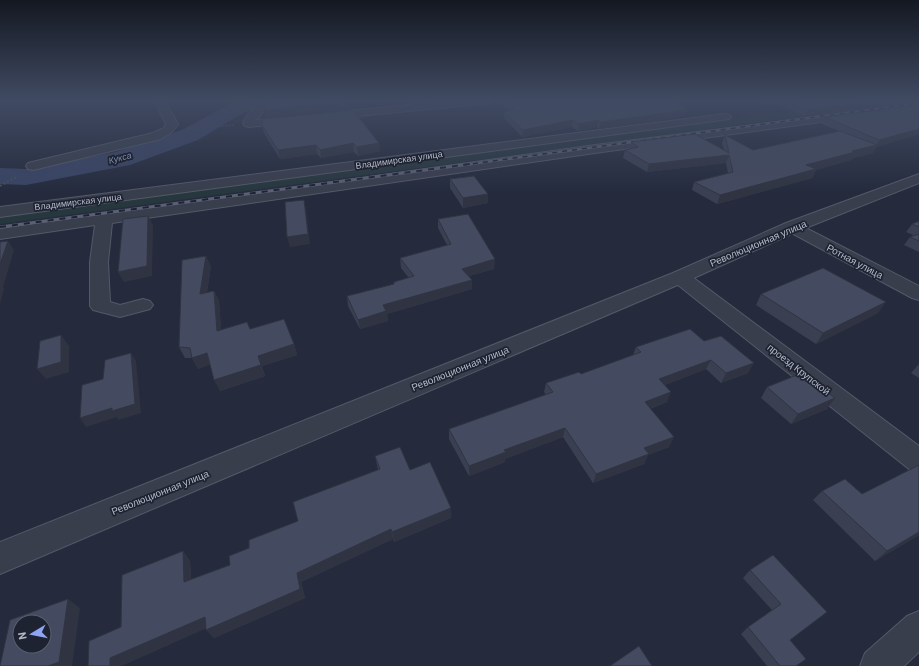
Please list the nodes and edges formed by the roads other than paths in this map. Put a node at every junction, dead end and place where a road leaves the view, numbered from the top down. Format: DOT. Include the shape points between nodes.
graph roads {
  1 [pos="166,131"];
  2 [pos="621,131"];
  3 [pos="729,131"];
  4 [pos="33,166"];
  5 [pos="919,178"];
  6 [pos="0,212"];
  7 [pos="105,219"];
  8 [pos="792,228"];
  9 [pos="0,234"];
  10 [pos="680,277"];
  11 [pos="919,294"];
  12 [pos="143,305"];
  13 [pos="919,461"];
  14 [pos="0,558"];
  15 [pos="919,628"];
  16 [pos="878,666"];
  1 -- 4 [label="street" via="136,142"];
  2 -- 6 [label="street, Владимирская улица"];
  3 -- 7 [label="street, Владимирская улица"];
  5 -- 8 [label="street, Революционная улица"];
  7 -- 9 [label="street, Владимирская улица"];
  7 -- 12 [label="street, Владимирская улица" via="100,234 100,306 120,310"];
  8 -- 10 [label="street, Революционная улица"];
  8 -- 11 [label="street, Ротная улица"];
  10 -- 13 [label="street, проезд Крупской"];
  10 -- 14 [label="street, Революционная улица"];
  15 -- 16 [label="street"];
}
